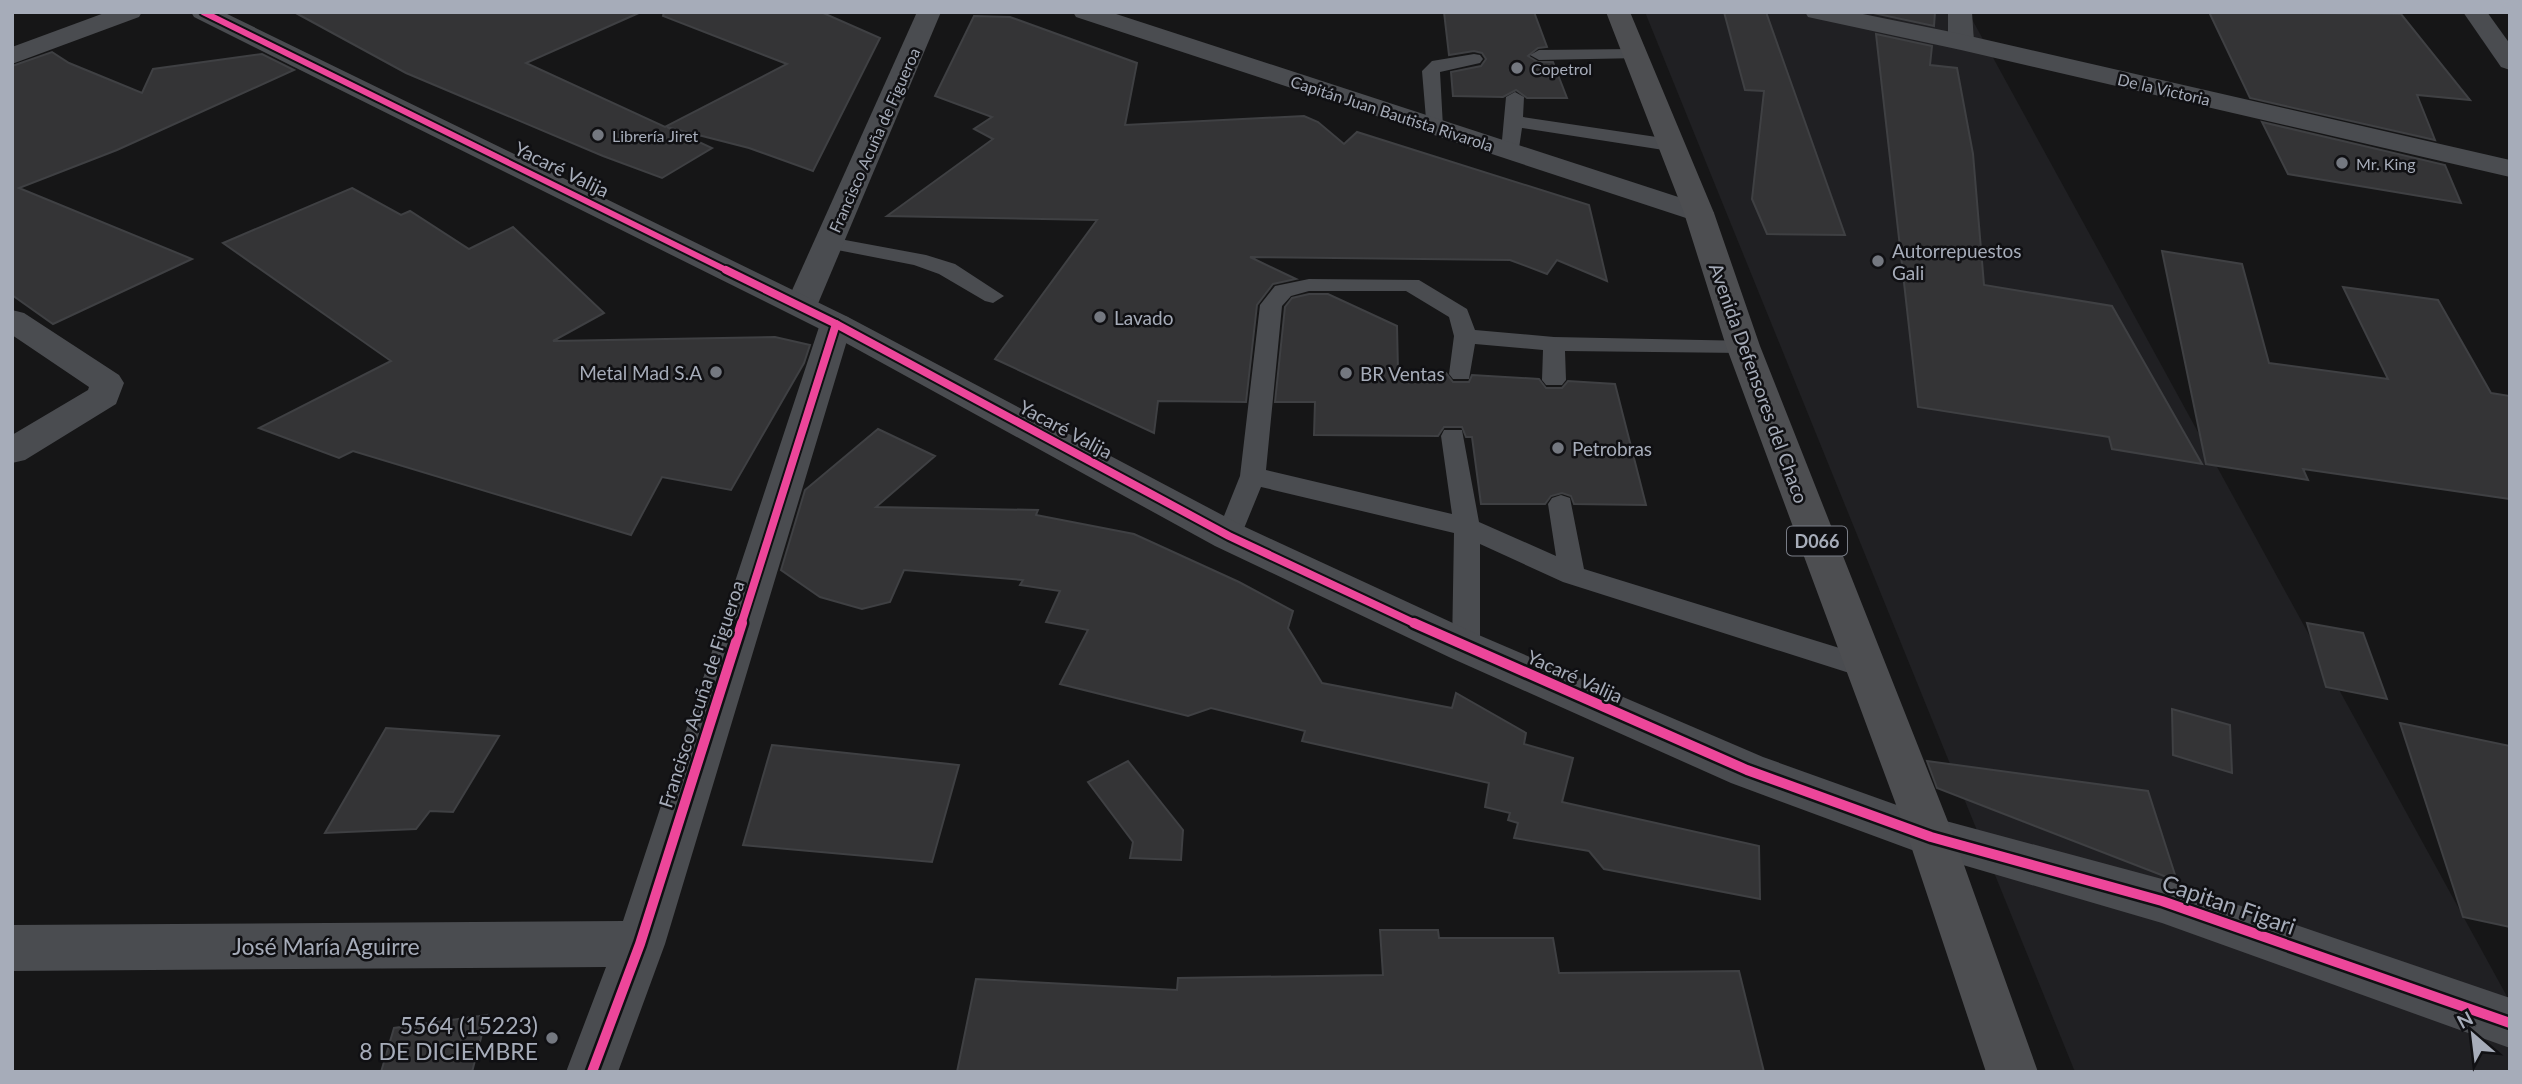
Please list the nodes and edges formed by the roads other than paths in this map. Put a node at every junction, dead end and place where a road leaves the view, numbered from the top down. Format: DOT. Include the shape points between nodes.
graph roads {
  1 [pos="130,12"];
  2 [pos="203,12"];
  3 [pos="929,12"];
  4 [pos="1086,12"];
  5 [pos="1618,12"];
  6 [pos="1817,12"];
  7 [pos="1960,12"];
  8 [pos="2475,12"];
  9 [pos="1961,42"];
  10 [pos="1635,54"];
  11 [pos="1539,55"];
  12 [pos="12,56"];
  13 [pos="1474,59"];
  14 [pos="2510,62"];
  15 [pos="1514,97"];
  16 [pos="1513,121"];
  17 [pos="1434,127"];
  18 [pos="1670,145"];
  19 [pos="1511,151"];
  20 [pos="2510,169"];
  21 [pos="1699,213"];
  22 [pos="829,243"];
  23 [pos="993,296"];
  24 [pos="819,315"];
  25 [pos="12,320"];
  26 [pos="1465,335"];
  27 [pos="1553,344"];
  28 [pos="1742,346"];
  29 [pos="1461,374"];
  30 [pos="1554,380"];
  31 [pos="1453,436"];
  32 [pos="12,451"];
  33 [pos="1253,476"];
  34 [pos="1561,504"];
  35 [pos="1466,527"];
  36 [pos="1228,536"];
  37 [pos="1572,575"];
  38 [pos="1466,647"];
  39 [pos="1865,667"];
  40 [pos="1931,836"];
  41 [pos="640,944"];
  42 [pos="12,948"];
  43 [pos="2510,1023"];
  44 [pos="592,1072"];
  45 [pos="2012,1072"];
  1 -- 12 [label="street"];
  2 -- 24 [label="street, Yacaré Valija"];
  3 -- 22 [label="street, Francisco Acuña de Figueroa"];
  4 -- 17 [label="street, Capitán Juan Bautista Rivarola"];
  5 -- 10 [label="main road, Avenida Defensores del Chaco / D066"];
  6 -- 9 [label="street, De la Victoria"];
  7 -- 9 [label="street"];
  8 -- 14 [label="street"];
  9 -- 20 [label="street, De la Victoria"];
  10 -- 11 [label="lane"];
  10 -- 18 [label="main road, Avenida Defensores del Chaco / D066"];
  13 -- 17 [label="lane" via="1438,65 1431,71"];
  15 -- 16 [label="lane"];
  16 -- 18 [label="lane"];
  16 -- 19 [label="lane"];
  17 -- 19 [label="street, Capitán Juan Bautista Rivarola"];
  18 -- 21 [label="main road, Avenida Defensores del Chaco / D066"];
  19 -- 21 [label="street, Capitán Juan Bautista Rivarola"];
  21 -- 28 [label="main road, Avenida Defensores del Chaco / D066"];
  22 -- 23 [label="lane" via="919,259 947,269"];
  22 -- 24 [label="street, Francisco Acuña de Figueroa"];
  24 -- 36 [label="street, Yacaré Valija"];
  24 -- 41 [label="street, Francisco Acuña de Figueroa"];
  25 -- 32 [label="street" via="107,383 104,396"];
  26 -- 27 [label="lane"];
  26 -- 29 [label="lane"];
  26 -- 33 [label="lane" via="1459,314 1411,285 1309,285 1283,291 1271,305"];
  27 -- 28 [label="lane"];
  27 -- 30 [label="lane"];
  28 -- 39 [label="main road, Avenida Defensores del Chaco / D066"];
  31 -- 35 [label="lane"];
  33 -- 35 [label="lane"];
  33 -- 36 [label="lane"];
  34 -- 37 [label="lane"];
  35 -- 37 [label="lane"];
  35 -- 38 [label="lane"];
  36 -- 38 [label="street, Yacaré Valija"];
  37 -- 39 [label="lane"];
  38 -- 40 [label="street, Yacaré Valija" via="1747,770"];
  39 -- 40 [label="main road, Avenida Defensores del Chaco / D066"];
  40 -- 43 [label="street, Capitan Figari" via="2162,901"];
  40 -- 45 [label="main road, Avenida Defensores del Chaco / D066"];
  41 -- 42 [label="street, José María Aguirre"];
  41 -- 44 [label="street, Francisco Acuña de Figueroa"];
}
